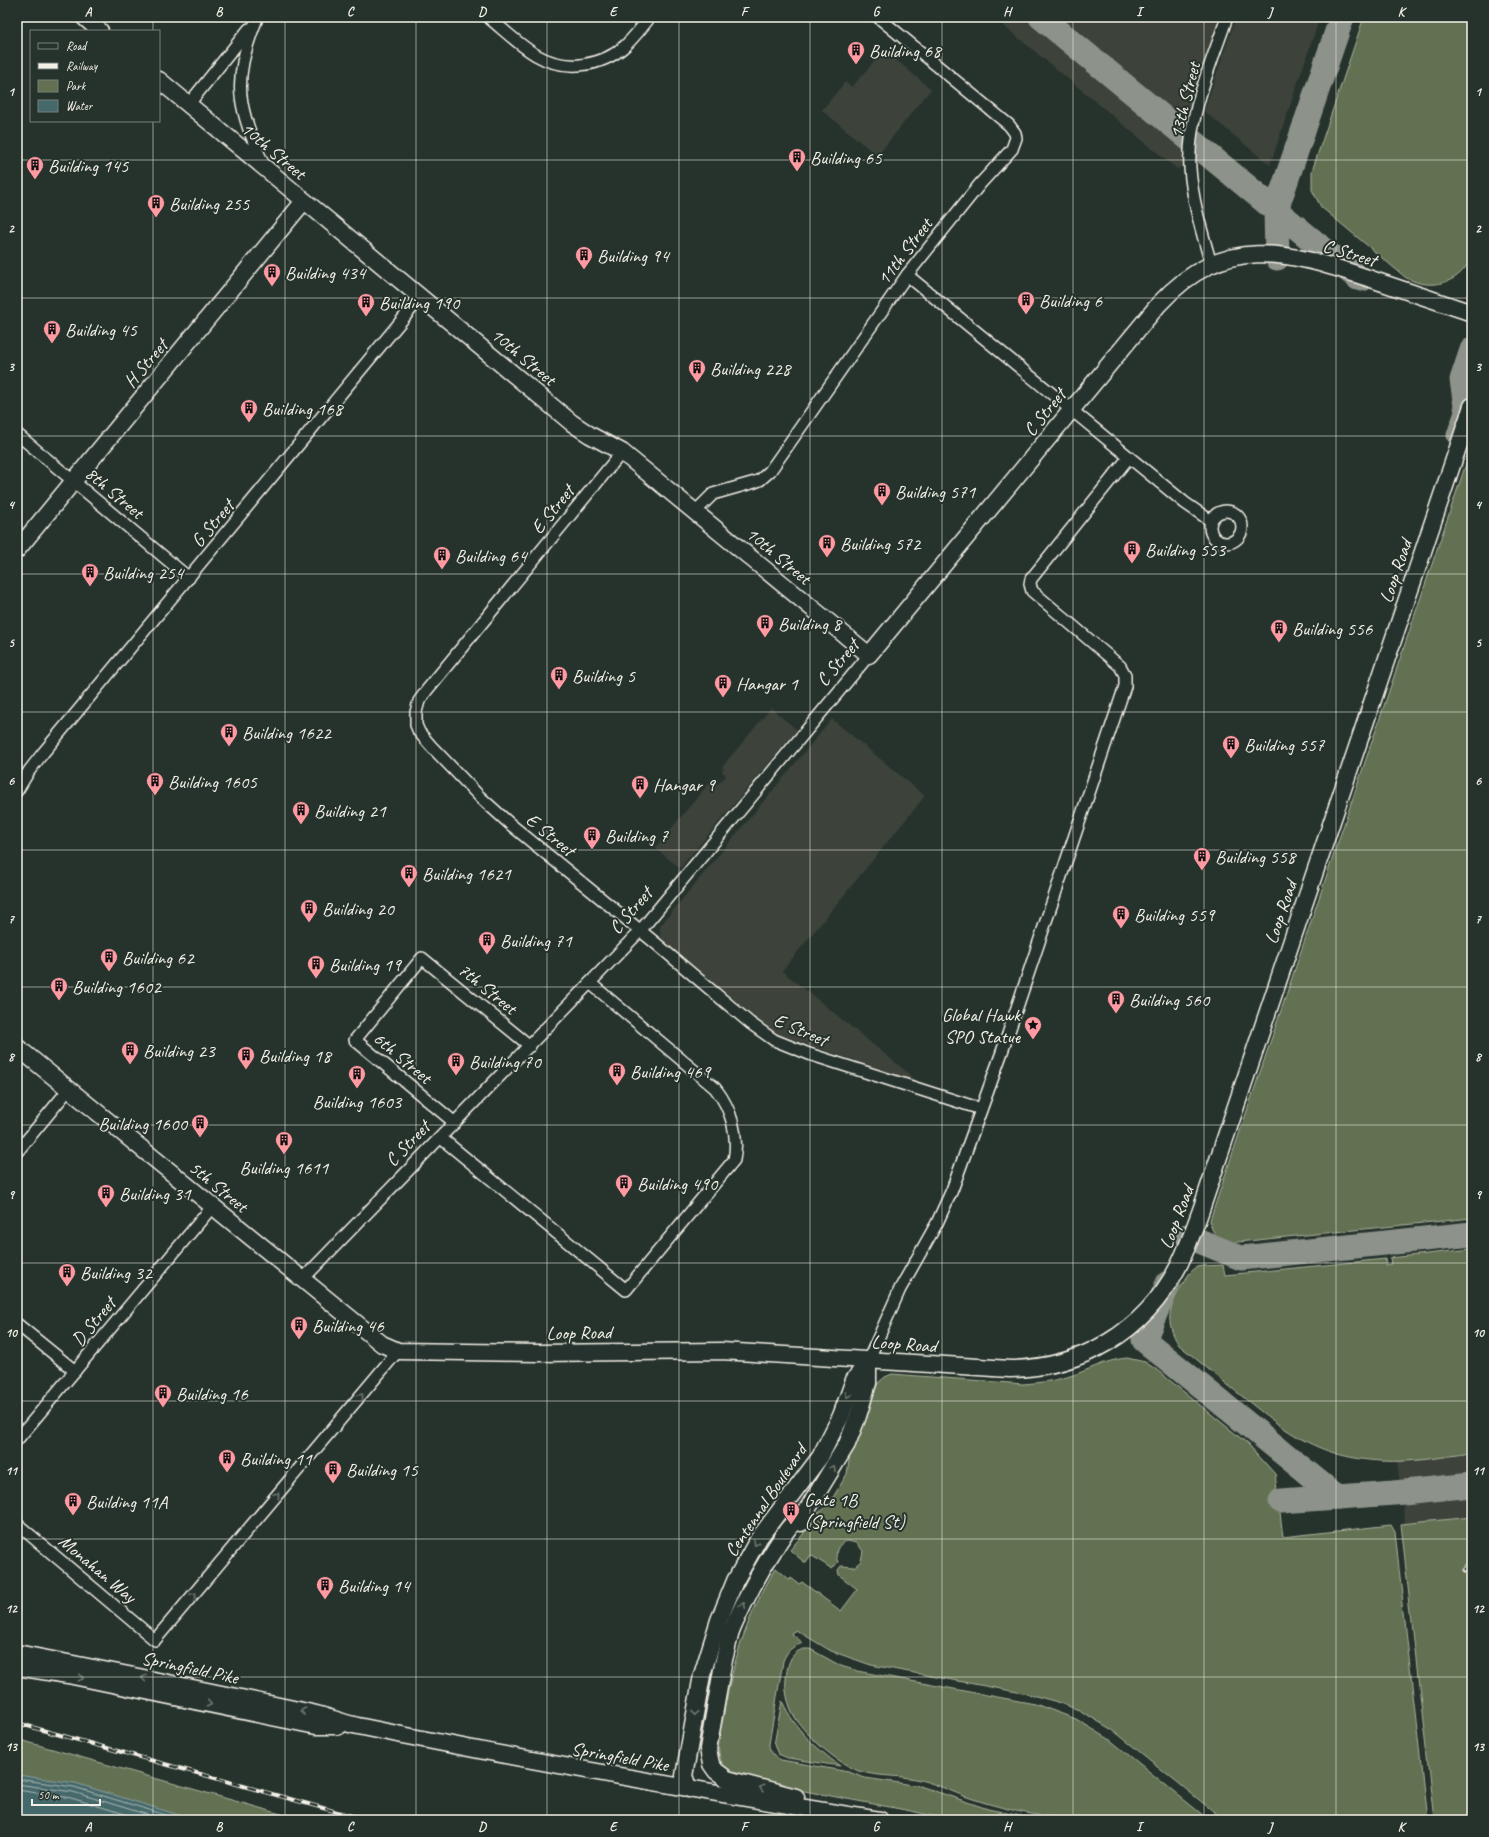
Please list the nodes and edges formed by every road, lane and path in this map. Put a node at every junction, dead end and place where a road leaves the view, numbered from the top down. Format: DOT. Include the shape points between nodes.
graph roads {
  1 [pos="84,17"];
  2 [pos="488,17"];
  3 [pos="650,17"];
  4 [pos="878,17"];
  5 [pos="1227,17"];
  6 [pos="258,19"];
  7 [pos="99,30"];
  8 [pos="160,81"];
  9 [pos="188,105"];
  10 [pos="266,170"];
  11 [pos="304,202"];
  12 [pos="1211,264"];
  13 [pos="907,274"];
  14 [pos="421,297"];
  15 [pos="1472,313"];
  16 [pos="1472,406"];
  17 [pos="1071,410"];
  18 [pos="17,434"];
  19 [pos="622,452"];
  20 [pos="1129,457"];
  21 [pos="74,481"];
  22 [pos="695,512"];
  23 [pos="1211,521"];
  24 [pos="17,550"];
  25 [pos="189,578"];
  26 [pos="869,655"];
  27 [pos="17,791"];
  28 [pos="640,931"];
  29 [pos="422,958"];
  30 [pos="590,983"];
  31 [pos="17,1046"];
  32 [pos="530,1046"];
  33 [pos="69,1090"];
  34 [pos="981,1109"];
  35 [pos="455,1123"];
  36 [pos="441,1138"];
  37 [pos="17,1152"];
  38 [pos="212,1207"];
  39 [pos="303,1279"];
  40 [pos="17,1324"];
  41 [pos="398,1351"];
  42 [pos="868,1361"];
  43 [pos="75,1371"];
  44 [pos="17,1440"];
  45 [pos="17,1524"];
  46 [pos="731,1631"];
  47 [pos="17,1653"];
  48 [pos="17,1667"];
  49 [pos="354,1726"];
  50 [pos="689,1789"];
  51 [pos="880,1820"];
  1 -- 7 [label="street"];
  2 -- 3 [label="street" via="542,58 564,65 591,64 611,56 627,44"];
  4 -- 13 [label="street, 11th Street" via="1009,125 1016,138 1012,149"];
  5 -- 12 [label="street, 13th Street" via="1201,94 1190,155 1194,198"];
  6 -- 9 [label="street"];
  6 -- 10 [label="street" via="245,50 240,92 246,121"];
  8 -- 9 [label="street, 10th Street"];
  9 -- 10 [label="street, 10th Street"];
  10 -- 11 [label="street, 10th Street"];
  11 -- 14 [label="street, 10th Street"];
  11 -- 21 [label="street, H Street"];
  12 -- 15 [label="street, C Street" via="1253,254 1277,254 1299,258 1352,272"];
  12 -- 17 [label="street, C Street" via="1192,275 1169,294"];
  13 -- 17 [label="street"];
  13 -- 22 [label="street, 11th Street" via="770,470 760,480 713,494"];
  14 -- 19 [label="street, 10th Street" via="572,423"];
  14 -- 25 [label="street, G Street"];
  16 -- 42 [label="street, Loop Road" via="1201,1210 1174,1273 1144,1314 1126,1330 1099,1348 1062,1363 1045,1367 1010,1369"];
  17 -- 20 [label="street"];
  17 -- 26 [label="street, C Street"];
  18 -- 21 [label="street, 8th Street"];
  19 -- 22 [label="street, 10th Street"];
  19 -- 28 [label="street, E Street" via="427,690 417,707 415,718 419,732 480,797"];
  20 -- 23 [label="street"];
  20 -- 34 [label="street" via="1031,578 1032,591 1115,661 1123,671 1126,681"];
  21 -- 24 [label="street, H Street"];
  21 -- 25 [label="street, 8th Street"];
  22 -- 26 [label="street, 10th Street"];
  25 -- 27 [label="street, G Street" via="43,753"];
  26 -- 28 [label="street, C Street"];
  28 -- 30 [label="street, C Street"];
  28 -- 34 [label="street, E Street" via="750,1024 774,1040 809,1054"];
  29 -- 32 [label="street, 7th Street"];
  29 -- 35 [label="street, 6th Street" via="354,1040"];
  30 -- 32 [label="street, C Street"];
  30 -- 36 [label="street" via="715,1088 727,1105 736,1135 734,1160 626,1290"];
  31 -- 33 [label="street, 5th Street"];
  32 -- 35 [label="street, C Street"];
  33 -- 37 [label="street"];
  33 -- 38 [label="street, 5th Street"];
  34 -- 42 [label="street" via="944,1209 900,1289"];
  35 -- 36 [label="street, C Street"];
  36 -- 39 [label="street, C Street"];
  38 -- 39 [label="street, 5th Street"];
  38 -- 43 [label="street, D Street"];
  39 -- 41 [label="street, 5th Street" via="382,1344"];
  40 -- 43 [label="street"];
  41 -- 42 [label="street, Loop Road" via="538,1353 699,1350"];
  45 -- 41 [label="street, Monahan Way, one-way" via="155,1640"];
  46 -- 42 [label="street, Centennal Boulevard, one-way" via="753,1583 775,1549 786,1543 802,1523 805,1513 847,1444 868,1383"];
  42 -- 50 [label="street, Centennal Boulevard, one-way" via="854,1380 841,1416 820,1457 759,1538 724,1607 702,1675 684,1776"];
  43 -- 44 [label="street, D Street"];
  46 -- 50 [label="street, Centennal Boulevard" via="714,1680"];
  51 -- 46 [label="street, one-way" via="727,1779 716,1771 711,1764 708,1749"];
  49 -- 47 [label="street, Springfield Pike, one-way" via="319,1715 182,1685"];
  48 -- 49 [label="street, Springfield Pike, one-way" via="316,1726"];
  49 -- 50 [label="street, Springfield Pike"];
  50 -- 51 [label="street, Springfield Pike"];
}
